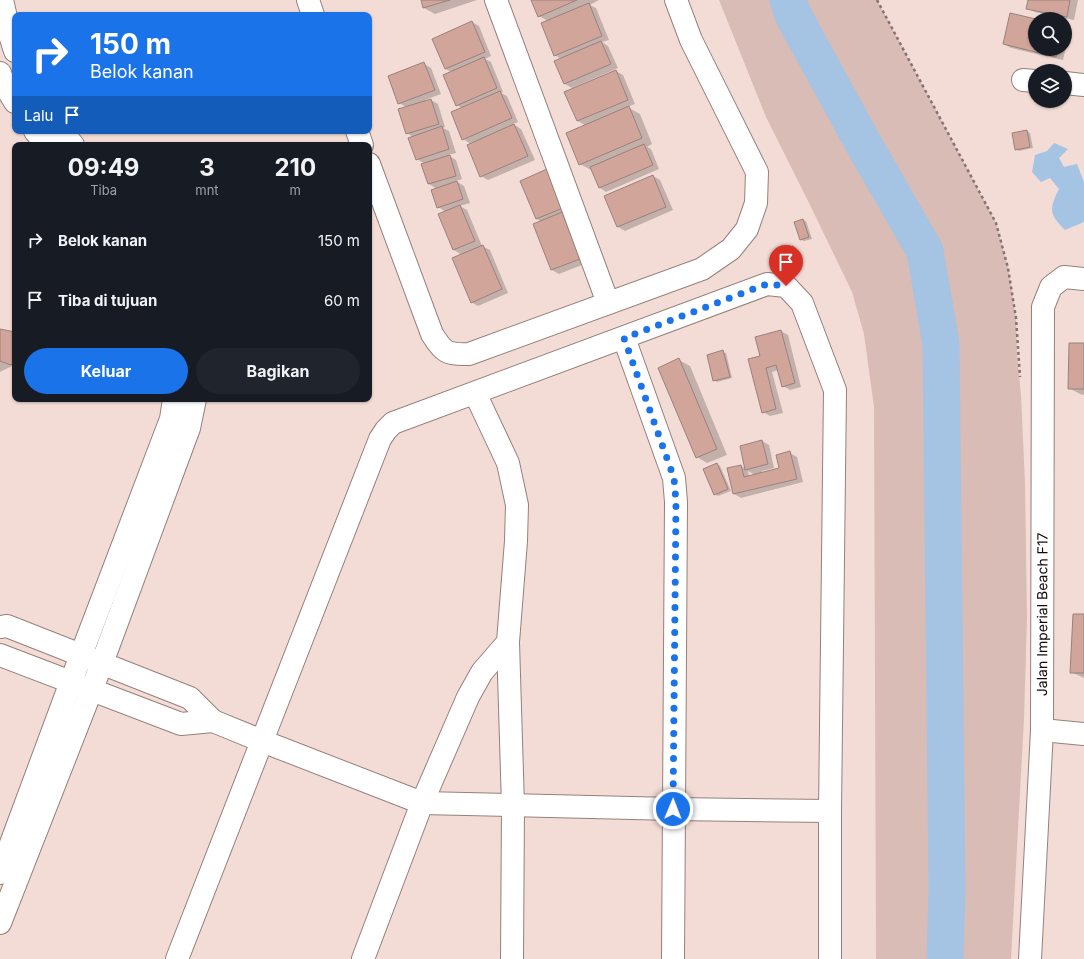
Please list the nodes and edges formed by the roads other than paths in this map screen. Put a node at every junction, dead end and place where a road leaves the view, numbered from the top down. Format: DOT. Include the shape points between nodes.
graph roads {
  1 [pos="2,0"];
  2 [pos="308,0"];
  3 [pos="496,0"];
  4 [pos="676,0"];
  5 [pos="312,12"];
  6 [pos="12,40"];
  7 [pos="0,73"];
  8 [pos="1072,84"];
  9 [pos="1084,85"];
  10 [pos="12,97"];
  11 [pos="37,134"];
  12 [pos="64,134"];
  13 [pos="44,142"];
  14 [pos="70,142"];
  15 [pos="372,172"];
  16 [pos="1074,278"];
  17 [pos="608,303"];
  18 [pos="624,338"];
  19 [pos="475,393"];
  20 [pos="174,402"];
  21 [pos="194,402"];
  22 [pos="0,626"];
  23 [pos="508,642"];
  24 [pos="0,655"];
  25 [pos="81,655"];
  26 [pos="102,663"];
  27 [pos="71,683"];
  28 [pos="91,690"];
  29 [pos="213,721"];
  30 [pos="1042,730"];
  31 [pos="1084,734"];
  32 [pos="262,741"];
  33 [pos="422,803"];
  34 [pos="513,806"];
  35 [pos="673,809"];
  36 [pos="830,811"];
  37 [pos="0,873"];
  38 [pos="0,923"];
  39 [pos="177,959"];
  40 [pos="363,959"];
  41 [pos="512,959"];
  42 [pos="673,959"];
  43 [pos="830,959"];
  44 [pos="1030,959"];
  1 -- 6 [label="street"];
  2 -- 5 [label="street"];
  3 -- 17 [label="street"];
  4 -- 17 [label="street" via="691,40 757,172 756,203 747,229 732,249 702,269"];
  7 -- 10 [label="street"];
  8 -- 9 [label="street"];
  11 -- 13 [label="street"];
  12 -- 14 [label="street"];
  15 -- 17 [label="street" via="432,334 440,347 453,355 469,354"];
  16 -- 30 [label="street, Jalan Imperial Beach F17" via="1051,287 1043,307"];
  18 -- 19 [label="street"];
  18 -- 35 [label="street" via="674,478 676,502"];
  18 -- 36 [label="street" via="767,284 786,286 802,303 835,390"];
  19 -- 23 [label="street" via="508,463 517,505"];
  19 -- 32 [label="street" via="394,423 380,439"];
  20 -- 25 [label="street" via="171,419"];
  21 -- 26 [label="street" via="190,428"];
  22 -- 25 [label="street" via="7,626"];
  23 -- 33 [label="street" via="482,672 468,697"];
  23 -- 34 [label="street"];
  24 -- 27 [label="street"];
  25 -- 26 [label="street"];
  25 -- 27 [label="street"];
  26 -- 28 [label="street"];
  26 -- 29 [label="street" via="190,698"];
  27 -- 28 [label="street"];
  27 -- 37 [label="street"];
  28 -- 29 [label="street" via="181,724"];
  28 -- 38 [label="street"];
  29 -- 32 [label="street"];
  30 -- 31 [label="street"];
  30 -- 44 [label="street, Jalan Imperial Beach F17"];
  32 -- 33 [label="street"];
  32 -- 39 [label="street"];
  33 -- 34 [label="street"];
  33 -- 40 [label="street"];
  34 -- 35 [label="street"];
  34 -- 41 [label="street"];
  35 -- 36 [label="street"];
  35 -- 42 [label="street"];
  36 -- 43 [label="street"];
}
